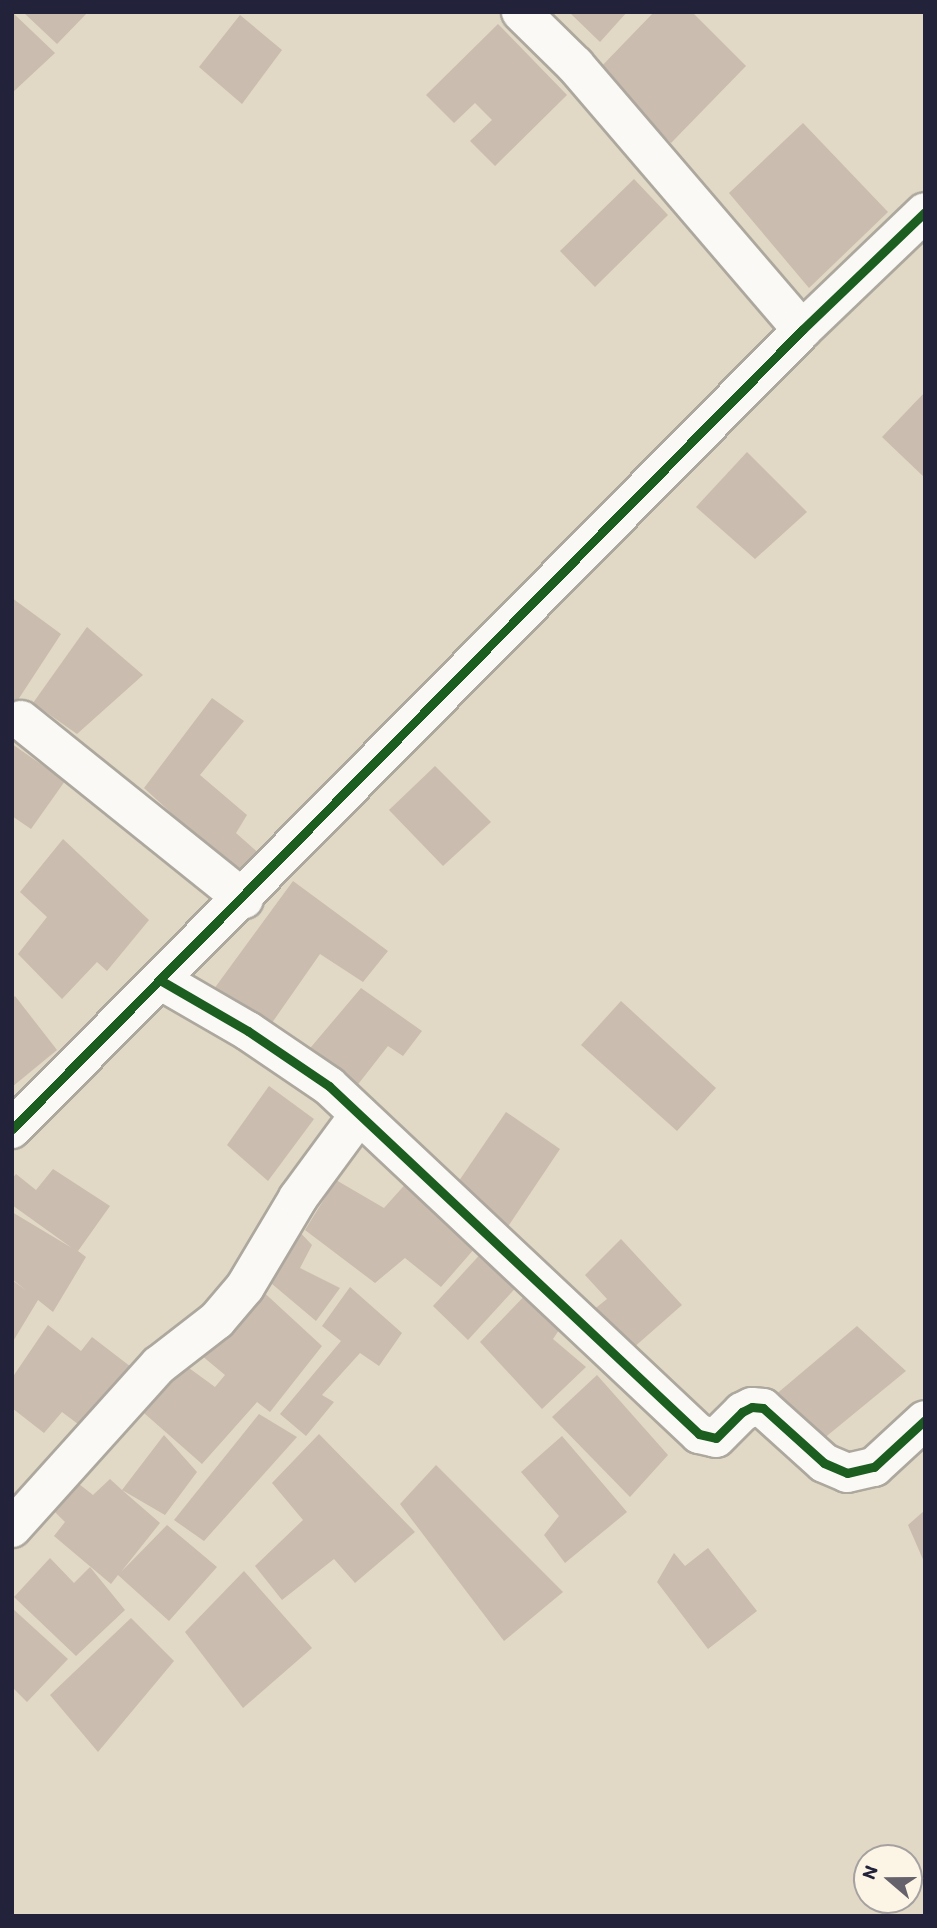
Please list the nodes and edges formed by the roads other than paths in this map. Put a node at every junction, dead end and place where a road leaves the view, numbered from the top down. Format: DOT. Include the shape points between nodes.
graph roads {
  1 [pos="522,12"];
  2 [pos="925,212"];
  3 [pos="802,330"];
  4 [pos="21,720"];
  5 [pos="244,899"];
  6 [pos="160,980"];
  7 [pos="359,1115"];
  8 [pos="12,1129"];
  9 [pos="925,1420"];
  10 [pos="12,1528"];
  1 -- 3 [label="street" via="575,65"];
  2 -- 3 [label="street"];
  3 -- 5 [label="street"];
  4 -- 5 [label="street"];
  5 -- 6 [label="street"];
  6 -- 7 [label="street" via="260,1039 329,1086"];
  6 -- 8 [label="street"];
  7 -- 9 [label="street" via="699,1434 716,1438 742,1412 763,1408 824,1463 847,1473 874,1466"];
  7 -- 10 [label="street" via="217,1320 159,1364"];
}
